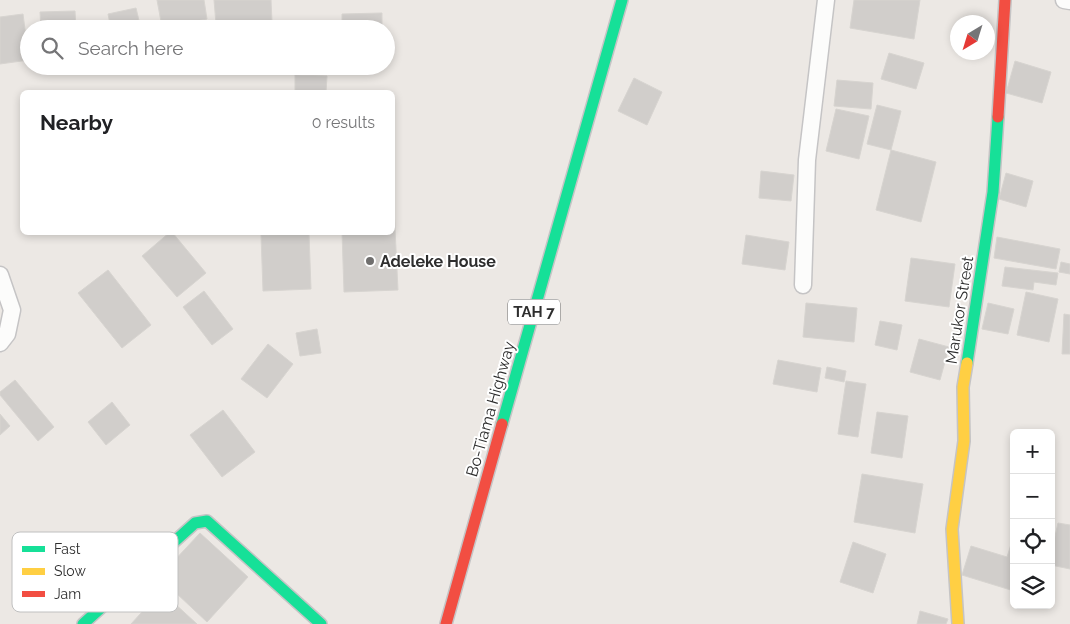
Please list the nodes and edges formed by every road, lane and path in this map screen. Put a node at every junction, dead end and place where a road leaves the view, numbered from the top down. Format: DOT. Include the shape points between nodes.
graph roads {
  1 [pos="622,0"];
  2 [pos="826,0"];
  3 [pos="1005,0"];
  4 [pos="1064,0"];
  5 [pos="1070,1"];
  6 [pos="0,275"];
  7 [pos="803,285"];
  8 [pos="0,343"];
  9 [pos="178,538"];
  10 [pos="96,612"];
  11 [pos="83,624"];
  12 [pos="321,624"];
  13 [pos="446,624"];
  14 [pos="958,624"];
  1 -- 13 [label="main road, Bo-Tiama Highway / TAH 7"];
  2 -- 7 [label="street" via="807,160"];
  3 -- 14 [label="main road, Marukor Street" via="993,192 963,387 964,441 952,529"];
  4 -- 5 [label="street"];
  6 -- 8 [label="street" via="12,310 7,334"];
  9 -- 12 [label="main road" via="195,523 207,521"];
  10 -- 11 [label="main road"];
}
